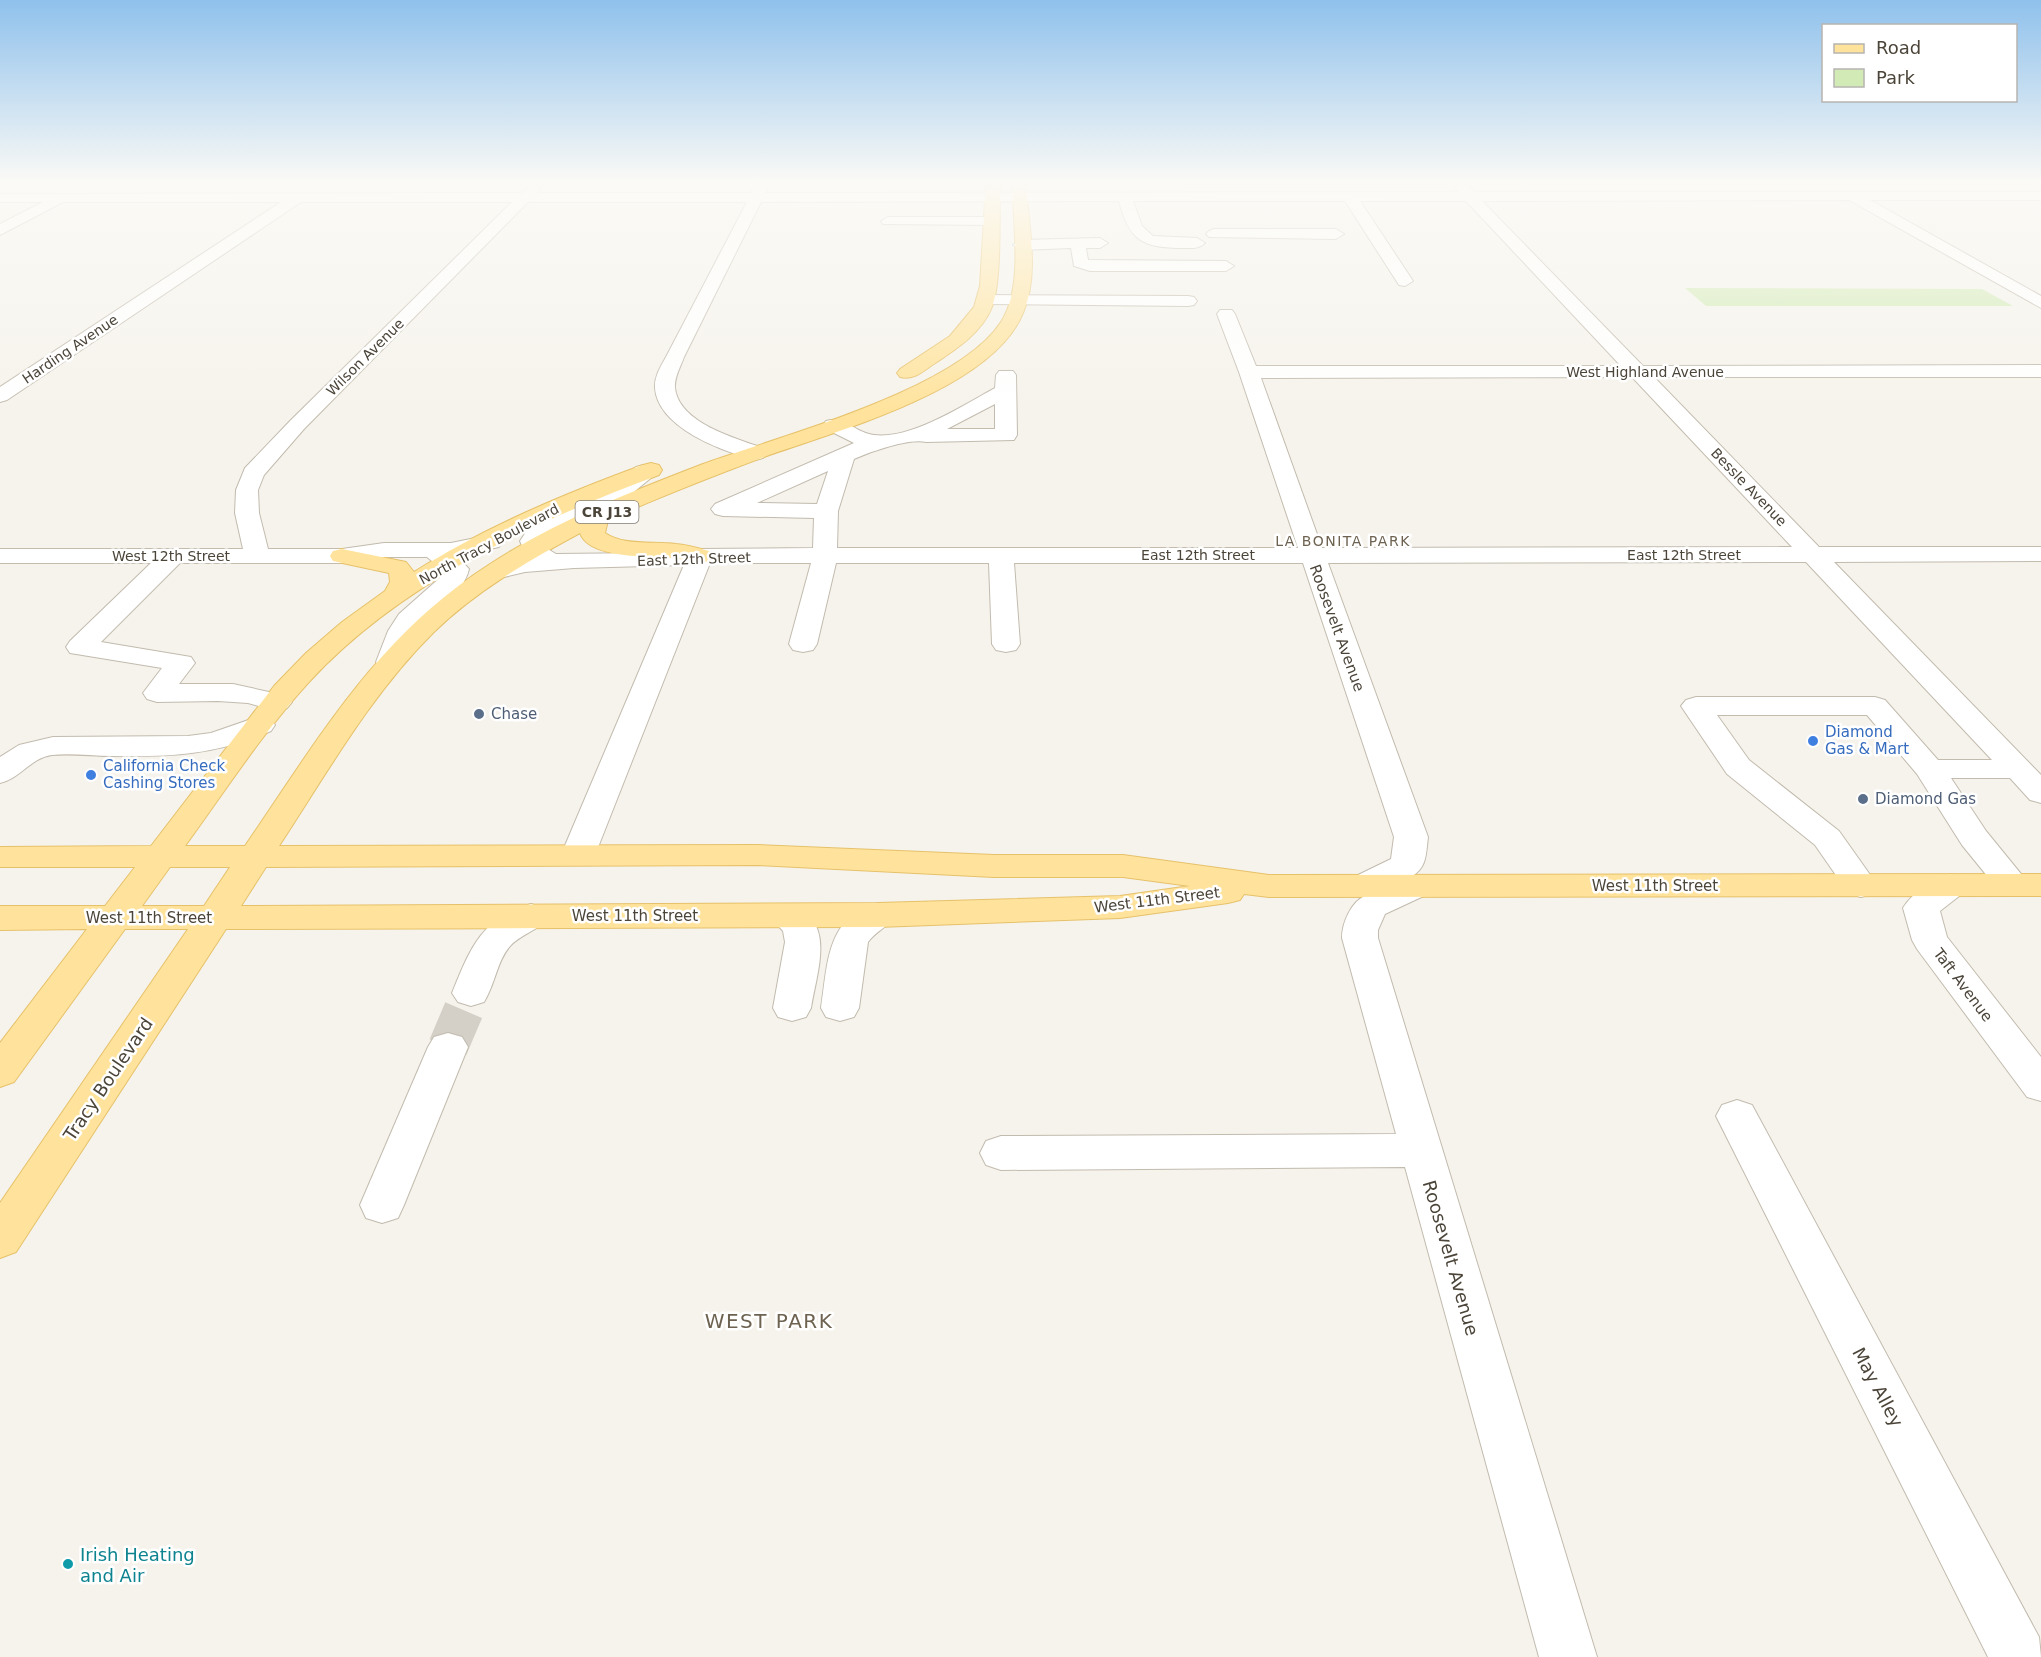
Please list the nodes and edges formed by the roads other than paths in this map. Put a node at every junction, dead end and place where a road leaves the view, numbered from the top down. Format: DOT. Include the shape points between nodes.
graph roads {
  1 [pos="205,259"];
  2 [pos="463,259"];
  3 [pos="725,259"];
  4 [pos="989,259"];
  5 [pos="1028,259"];
  6 [pos="1080,259"];
  7 [pos="1224,259"];
  8 [pos="1391,259"];
  9 [pos="1530,259"];
  10 [pos="1964,259"];
  11 [pos="1405,281"];
  12 [pos="986,300"];
  13 [pos="1019,301"];
  14 [pos="1188,301"];
  15 [pos="2041,303"];
  16 [pos="1226,314"];
  17 [pos="2041,371"];
  18 [pos="1249,372"];
  19 [pos="1638,372"];
  20 [pos="0,396"];
  21 [pos="833,425"];
  22 [pos="910,436"];
  23 [pos="728,442"];
  24 [pos="874,442"];
  25 [pos="755,453"];
  26 [pos="844,456"];
  27 [pos="644,472"];
  28 [pos="826,511"];
  29 [pos="597,516"];
  30 [pos="489,542"];
  31 [pos="2041,554"];
  32 [pos="1311,555"];
  33 [pos="1813,555"];
  34 [pos="0,556"];
  35 [pos="173,556"];
  36 [pos="257,556"];
  37 [pos="342,556"];
  38 [pos="441,556"];
  39 [pos="544,556"];
  40 [pos="700,556"];
  41 [pos="825,556"];
  42 [pos="1002,556"];
  43 [pos="500,570"];
  44 [pos="395,596"];
  45 [pos="803,644"];
  46 [pos="1006,644"];
  47 [pos="390,662"];
  48 [pos="268,713"];
  49 [pos="1929,769"];
  50 [pos="2019,770"];
  51 [pos="0,774"];
  52 [pos="2041,793"];
  53 [pos="578,855"];
  54 [pos="161,856"];
  55 [pos="256,856"];
  56 [pos="0,857"];
  57 [pos="1951,885"];
  58 [pos="2027,885"];
  59 [pos="1269,886"];
  60 [pos="1364,886"];
  61 [pos="1416,886"];
  62 [pos="1861,886"];
  63 [pos="878,915"];
  64 [pos="531,916"];
  65 [pos="787,916"];
  66 [pos="0,918"];
  67 [pos="115,918"];
  68 [pos="214,918"];
  69 [pos="471,993"];
  70 [pos="792,1008"];
  71 [pos="840,1008"];
  72 [pos="448,1047"];
  73 [pos="0,1071"];
  74 [pos="2041,1086"];
  75 [pos="1737,1116"];
  76 [pos="1419,1150"];
  77 [pos="1001,1153"];
  78 [pos="382,1205"];
  79 [pos="0,1239"];
  80 [pos="1568,1657"];
  81 [pos="2019,1657"];
  1 -- 20 [label="street, Harding Avenue"];
  2 -- 36 [label="street, Wilson Avenue" via="253,472 247,490 247,513"];
  3 -- 23 [label="street" via="664,386 678,416"];
  4 -- 12 [label="main road, North Tracy Boulevard / CR J13"];
  5 -- 13 [label="main road, North Tracy Boulevard / CR J13"];
  6 -- 7 [label="street" via="1090,266 1228,271"];
  8 -- 11 [label="street"];
  9 -- 19 [label="street, Bessle Avenue"];
  10 -- 15 [label="street"];
  12 -- 13 [label="street"];
  12 -- 23 [label="main road, North Tracy Boulevard / CR J13" via="965,332 910,371 866,392"];
  13 -- 14 [label="street"];
  13 -- 21 [label="main road, North Tracy Boulevard / CR J13" via="1007,327 969,362 914,392"];
  16 -- 18 [label="street, Roosevelt Avenue"];
  17 -- 19 [label="street, West Highland Avenue"];
  18 -- 19 [label="street, West Highland Avenue"];
  18 -- 32 [label="street, Roosevelt Avenue"];
  19 -- 33 [label="street, Bessle Avenue"];
  21 -- 24 [label="street"];
  21 -- 25 [label="main road, North Tracy Boulevard / CR J13"];
  22 -- 22 [label="street" via="1006,435 1006,383 948,421"];
  22 -- 24 [label="street"];
  23 -- 25 [label="street"];
  23 -- 27 [label="main road, North Tracy Boulevard / CR J13"];
  24 -- 26 [label="street"];
  25 -- 29 [label="main road, North Tracy Boulevard / CR J13"];
  26 -- 28 [label="street"];
  26 -- 28 [label="street" via="723,508"];
  27 -- 30 [label="main road, North Tracy Boulevard / CR J13" via="576,499"];
  27 -- 39 [label="street" via="616,495 537,534 532,542"];
  28 -- 41 [label="street"];
  29 -- 39 [label="main road, North Tracy Boulevard / CR J13"];
  29 -- 40 [label="main road" via="592,535 607,543"];
  30 -- 38 [label="street"];
  31 -- 33 [label="street, East 12th Street"];
  32 -- 33 [label="street, East 12th Street"];
  32 -- 42 [label="street, East 12th Street"];
  32 -- 60 [label="street, Roosevelt Avenue" via="1411,837 1407,865"];
  33 -- 50 [label="street, Bessle Avenue"];
  34 -- 35 [label="street, West 12th Street"];
  35 -- 36 [label="street, West 12th Street"];
  35 -- 48 [label="street" via="80,647 182,663 157,693 259,695"];
  36 -- 37 [label="street, West 12th Street"];
  37 -- 38 [label="street" via="384,550"];
  37 -- 44 [label="main road" via="397,567 403,582"];
  38 -- 44 [label="main road, North Tracy Boulevard"];
  38 -- 47 [label="street" via="456,569 453,581 407,621"];
  39 -- 40 [label="street, East 12th Street" via="663,562"];
  39 -- 43 [label="street, East 12th Street"];
  40 -- 41 [label="street, East 12th Street"];
  40 -- 53 [label="street"];
  41 -- 42 [label="street, East 12th Street"];
  41 -- 45 [label="street"];
  42 -- 46 [label="street"];
  43 -- 47 [label="main road, North Tracy Boulevard" via="436,617"];
  44 -- 48 [label="main road, North Tracy Boulevard" via="313,661"];
  47 -- 55 [label="main road, North Tracy Boulevard"];
  48 -- 51 [label="street" via="233,736 208,743 35,748 19,755"];
  48 -- 54 [label="main road, North Tracy Boulevard"];
  49 -- 50 [label="street"];
  49 -- 58 [label="street" via="1974,838"];
  49 -- 62 [label="street" via="1875,706 1696,706 1738,767 1827,838"];
  50 -- 52 [label="street, Bessle Avenue"];
  53 -- 55 [label="main road, West 11th Street"];
  53 -- 59 [label="main road, West 11th Street" via="805,856 994,866 1123,866"];
  54 -- 55 [label="main road, West 11th Street"];
  54 -- 56 [label="main road, West 11th Street"];
  54 -- 67 [label="main road, North Tracy Boulevard"];
  55 -- 68 [label="main road, North Tracy Boulevard"];
  57 -- 58 [label="main road, West 11th Street"];
  57 -- 62 [label="main road, West 11th Street"];
  57 -- 74 [label="street, Taft Avenue" via="1921,908 1930,940"];
  59 -- 60 [label="main road, West 11th Street"];
  59 -- 63 [label="main road, West 11th Street" via="1120,907"];
  60 -- 61 [label="main road, West 11th Street"];
  61 -- 62 [label="main road, West 11th Street"];
  61 -- 76 [label="street, Roosevelt Avenue" via="1371,907 1360,938"];
  63 -- 65 [label="main road, West 11th Street"];
  63 -- 71 [label="street" via="861,926 850,941"];
  64 -- 65 [label="main road, West 11th Street"];
  64 -- 68 [label="main road, West 11th Street"];
  64 -- 69 [label="street" via="508,927 492,942"];
  65 -- 70 [label="street" via="800,927 803,942"];
  66 -- 67 [label="main road, West 11th Street"];
  67 -- 68 [label="main road, West 11th Street"];
  67 -- 73 [label="main road"];
  68 -- 79 [label="main road, Tracy Boulevard"];
  72 -- 78 [label="street"];
  75 -- 81 [label="street, May Alley"];
  76 -- 77 [label="street"];
  76 -- 80 [label="street, Roosevelt Avenue"];
}
